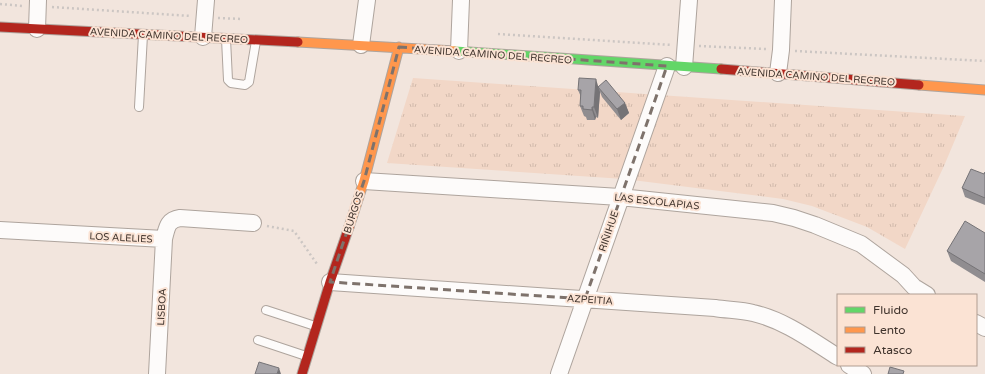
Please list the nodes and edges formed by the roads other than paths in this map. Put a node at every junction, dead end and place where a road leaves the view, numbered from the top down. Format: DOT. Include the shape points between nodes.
graph roads {
  1 [pos="206,0"];
  2 [pos="367,0"];
  3 [pos="461,0"];
  4 [pos="690,0"];
  5 [pos="783,0"];
  6 [pos="38,3"];
  7 [pos="0,27"];
  8 [pos="37,29"];
  9 [pos="143,34"];
  10 [pos="203,37"];
  11 [pos="226,38"];
  12 [pos="256,40"];
  13 [pos="361,45"];
  14 [pos="399,47"];
  15 [pos="459,51"];
  16 [pos="667,66"];
  17 [pos="684,67"];
  18 [pos="778,73"];
  19 [pos="985,90"];
  20 [pos="139,107"];
  21 [pos="364,181"];
  22 [pos="620,197"];
  23 [pos="253,223"];
  24 [pos="0,230"];
  25 [pos="164,239"];
  26 [pos="330,282"];
  27 [pos="917,292"];
  28 [pos="585,299"];
  29 [pos="266,310"];
  30 [pos="317,326"];
  31 [pos="258,340"];
  32 [pos="308,356"];
  33 [pos="837,356"];
  34 [pos="851,366"];
  35 [pos="870,366"];
  36 [pos="157,374"];
  37 [pos="302,374"];
  38 [pos="559,374"];
  39 [pos="864,374"];
  1 -- 10 [label="street"];
  2 -- 13 [label="street"];
  3 -- 15 [label="street"];
  4 -- 17 [label="street"];
  5 -- 18 [label="street"];
  6 -- 8 [label="street"];
  7 -- 8 [label="street, AVENIDA CAMINO DEL RECREO"];
  8 -- 9 [label="street, AVENIDA CAMINO DEL RECREO"];
  9 -- 10 [label="street, AVENIDA CAMINO DEL RECREO"];
  9 -- 20 [label="lane"];
  10 -- 11 [label="street, AVENIDA CAMINO DEL RECREO"];
  11 -- 12 [label="street, AVENIDA CAMINO DEL RECREO"];
  11 -- 12 [label="lane" via="228,80 231,83 246,85 249,82"];
  12 -- 13 [label="street, AVENIDA CAMINO DEL RECREO"];
  13 -- 14 [label="street, AVENIDA CAMINO DEL RECREO"];
  14 -- 15 [label="street, AVENIDA CAMINO DEL RECREO"];
  14 -- 21 [label="street, BURGOS"];
  15 -- 16 [label="street, AVENIDA CAMINO DEL RECREO"];
  16 -- 17 [label="street, AVENIDA CAMINO DEL RECREO"];
  16 -- 22 [label="street, RIÑIHUE"];
  17 -- 18 [label="street, AVENIDA CAMINO DEL RECREO"];
  18 -- 19 [label="street, AVENIDA CAMINO DEL RECREO"];
  21 -- 22 [label="street, LAS ESCOLAPIAS"];
  21 -- 26 [label="street, BURGOS"];
  22 -- 27 [label="street, LAS ESCOLAPIAS" via="750,210 794,218 860,244 902,274"];
  22 -- 28 [label="street, RIÑIHUE"];
  23 -- 25 [label="street, LOS ALELIES" via="173,219"];
  24 -- 25 [label="street, LOS ALELIES"];
  25 -- 36 [label="street, LISBOA"];
  26 -- 28 [label="street, AZPEITIA"];
  26 -- 30 [label="street, BURGOS"];
  28 -- 33 [label="street, AZPEITIA" via="753,313 782,323"];
  28 -- 38 [label="street, RIÑIHUE"];
  29 -- 30 [label="lane"];
  30 -- 32 [label="street, BURGOS"];
  31 -- 32 [label="lane"];
  32 -- 37 [label="street, BURGOS"];
  34 -- 39 [label="street"];
  35 -- 39 [label="street"];
}
